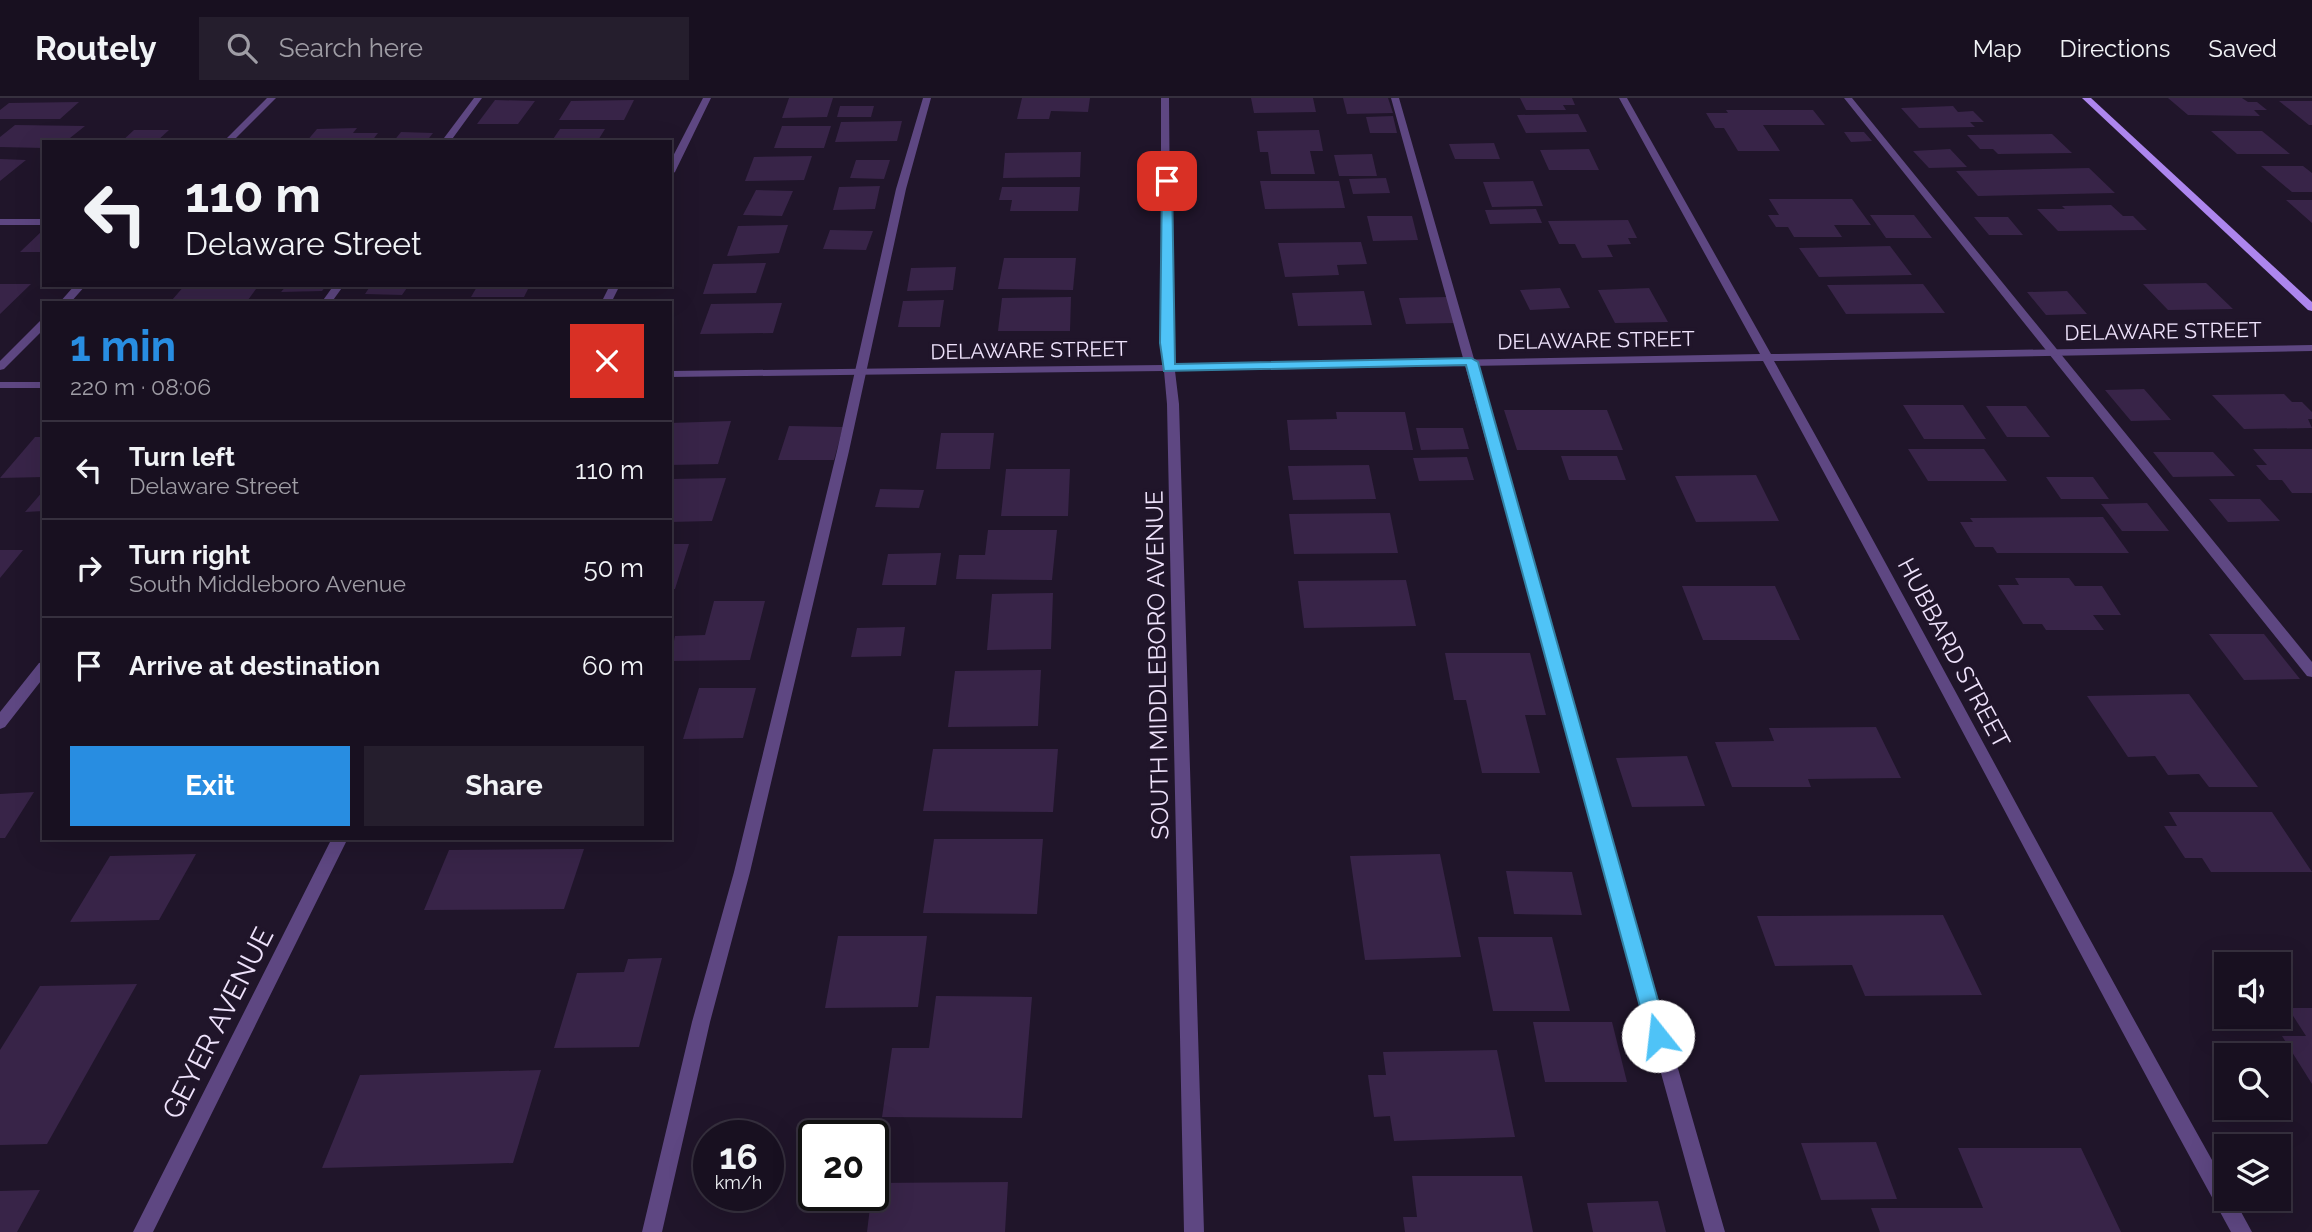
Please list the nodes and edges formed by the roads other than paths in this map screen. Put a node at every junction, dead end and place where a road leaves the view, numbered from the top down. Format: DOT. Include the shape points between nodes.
graph roads {
  1 [pos="272,98"];
  2 [pos="478,98"];
  3 [pos="707,98"];
  4 [pos="927,98"];
  5 [pos="1165,98"];
  6 [pos="1395,98"];
  7 [pos="1623,98"];
  8 [pos="1848,98"];
  9 [pos="2086,98"];
  10 [pos="229,140"];
  11 [pos="446,140"];
  12 [pos="672,168"];
  13 [pos="0,222"];
  14 [pos="42,222"];
  15 [pos="79,287"];
  16 [pos="66,301"];
  17 [pos="2312,308"];
  18 [pos="42,325"];
  19 [pos="2312,348"];
  20 [pos="2052,352"];
  21 [pos="1765,357"];
  22 [pos="1471,362"];
  23 [pos="0,367"];
  24 [pos="1169,368"];
  25 [pos="860,371"];
  26 [pos="672,374"];
  27 [pos="0,385"];
  28 [pos="42,385"];
  29 [pos="42,670"];
  30 [pos="2312,672"];
  31 [pos="0,723"];
  32 [pos="339,840"];
  33 [pos="143,1232"];
  34 [pos="652,1232"];
  35 [pos="1194,1232"];
  36 [pos="1715,1232"];
  37 [pos="2242,1232"];
  1 -- 10 [label="street"];
  2 -- 11 [label="street"];
  3 -- 12 [label="street"];
  4 -- 25 [label="street" via="901,189"];
  5 -- 24 [label="street, SOUTH MIDDLEBORO AVENUE"];
  6 -- 22 [label="street"];
  7 -- 21 [label="street, HUBBARD STREET"];
  8 -- 20 [label="street"];
  9 -- 17 [label="main road"];
  13 -- 14 [label="street"];
  15 -- 16 [label="street"];
  18 -- 23 [label="street"];
  19 -- 20 [label="street, DELAWARE STREET"];
  20 -- 21 [label="street, DELAWARE STREET"];
  20 -- 30 [label="street"];
  21 -- 22 [label="street, DELAWARE STREET"];
  21 -- 37 [label="street, HUBBARD STREET"];
  22 -- 24 [label="street, DELAWARE STREET"];
  22 -- 36 [label="street"];
  24 -- 25 [label="street, DELAWARE STREET"];
  24 -- 35 [label="street, SOUTH MIDDLEBORO AVENUE"];
  25 -- 26 [label="street, DELAWARE STREET"];
  25 -- 34 [label="street"];
  27 -- 28 [label="street"];
  29 -- 31 [label="street"];
  32 -- 33 [label="street, GEYER AVENUE"];
}
